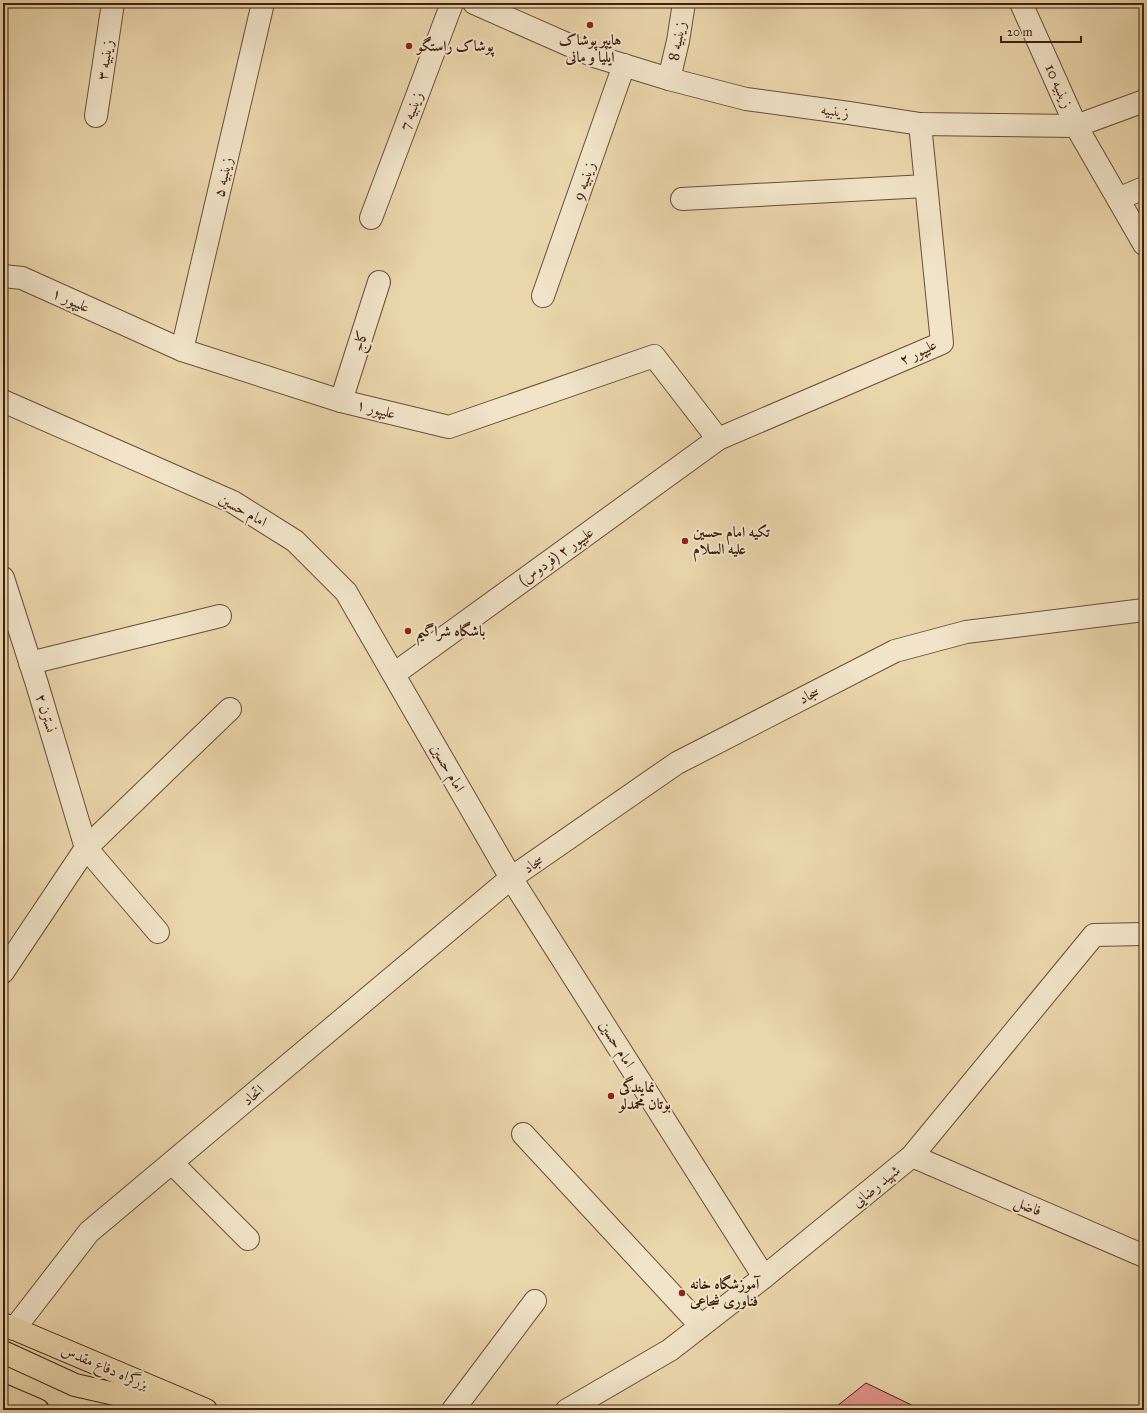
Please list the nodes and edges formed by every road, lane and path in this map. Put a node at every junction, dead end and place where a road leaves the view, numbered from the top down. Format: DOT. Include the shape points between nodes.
graph roads {
  1 [pos="113,3"];
  2 [pos="263,3"];
  3 [pos="452,3"];
  4 [pos="474,3"];
  5 [pos="684,3"];
  6 [pos="1021,3"];
  7 [pos="624,65"];
  8 [pos="669,79"];
  9 [pos="1144,101"];
  10 [pos="96,116"];
  11 [pos="920,124"];
  12 [pos="1076,126"];
  13 [pos="926,186"];
  14 [pos="1144,188"];
  15 [pos="682,199"];
  16 [pos="1118,199"];
  17 [pos="370,218"];
  18 [pos="1144,244"];
  19 [pos="3,276"];
  20 [pos="379,282"];
  21 [pos="543,296"];
  22 [pos="182,350"];
  23 [pos="3,401"];
  24 [pos="341,401"];
  25 [pos="718,439"];
  26 [pos="3,578"];
  27 [pos="1144,610"];
  28 [pos="220,616"];
  29 [pos="30,663"];
  30 [pos="394,674"];
  31 [pos="230,709"];
  32 [pos="86,848"];
  33 [pos="511,878"];
  34 [pos="158,932"];
  35 [pos="1144,934"];
  36 [pos="3,972"];
  37 [pos="523,1134"];
  38 [pos="912,1156"];
  39 [pos="172,1163"];
  40 [pos="248,1239"];
  41 [pos="1144,1256"];
  42 [pos="764,1277"];
  43 [pos="535,1301"];
  44 [pos="701,1326"];
  45 [pos="9,1327"];
  46 [pos="3,1352"];
  47 [pos="3,1395"];
  48 [pos="38,1410"];
  49 [pos="185,1410"];
  50 [pos="206,1410"];
  51 [pos="453,1410"];
  52 [pos="567,1410"];
  1 -- 10 [label="street, زینبیه ۳"];
  2 -- 22 [label="street, زینبیه ۵"];
  3 -- 17 [label="street, زینبیه 7"];
  4 -- 7 [label="street, زینبیه" via="594,56"];
  5 -- 8 [label="street, زینبیه 8"];
  6 -- 12 [label="street, زینبیه 10"];
  7 -- 8 [label="street, زینبیه"];
  7 -- 21 [label="street, زینبیه 9"];
  8 -- 11 [label="street, زینبیه" via="746,99"];
  9 -- 12 [label="street"];
  11 -- 12 [label="street, زینبیه"];
  11 -- 13 [label="street, علیپور ۲"];
  12 -- 16 [label="street"];
  13 -- 15 [label="street"];
  13 -- 25 [label="street, علیپور ۲" via="942,343"];
  14 -- 16 [label="street"];
  16 -- 18 [label="street"];
  19 -- 22 [label="street, علیپور ۱" via="22,278"];
  20 -- 24 [label="street, کاج"];
  22 -- 24 [label="street, علیپور ۱"];
  23 -- 30 [label="street, امام حسین" via="233,502 295,541 346,592"];
  24 -- 25 [label="street, علیپور ۱" via="449,427 654,356"];
  25 -- 30 [label="street, علیپور ۲ (فردوس)"];
  26 -- 29 [label="street, نسترن ۲"];
  27 -- 33 [label="street, سجاد" via="966,632 895,651 677,763"];
  28 -- 29 [label="street"];
  29 -- 32 [label="street, نسترن ۲"];
  30 -- 33 [label="street, امام حسین"];
  31 -- 32 [label="street"];
  32 -- 34 [label="street"];
  32 -- 36 [label="street"];
  33 -- 39 [label="street, اتحاد"];
  33 -- 42 [label="street, امام حسین"];
  35 -- 38 [label="street, شهید رضایی" via="1094,935"];
  37 -- 44 [label="street"];
  38 -- 41 [label="street, فاضل"];
  38 -- 42 [label="street, شهید رضایی"];
  39 -- 40 [label="street"];
  39 -- 45 [label="street, اتحاد" via="90,1232"];
  42 -- 44 [label="street, شهید رضایی"];
  43 -- 51 [label="street"];
  44 -- 52 [label="street, شهید رضایی" via="670,1350"];
  45 -- 50 [label="main road, بزرگراه دفاع مقدس"];
  46 -- 49 [label="main road" via="74,1385"];
  47 -- 48 [label="main road"];
}
